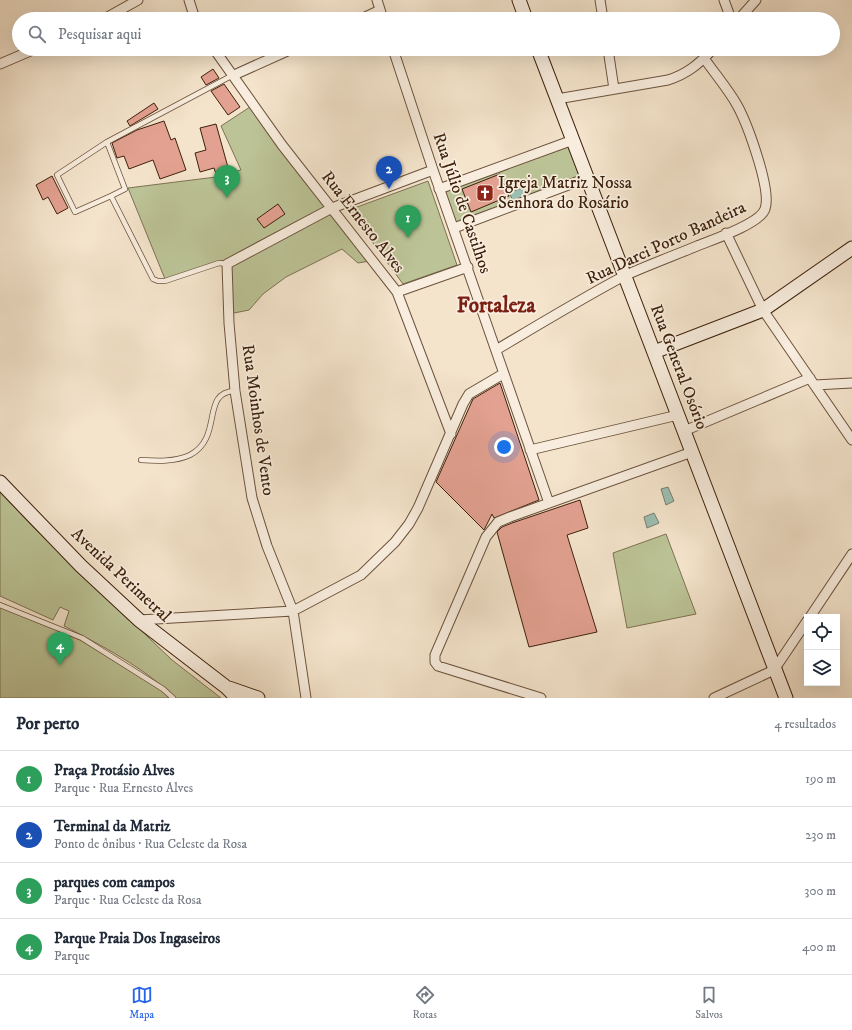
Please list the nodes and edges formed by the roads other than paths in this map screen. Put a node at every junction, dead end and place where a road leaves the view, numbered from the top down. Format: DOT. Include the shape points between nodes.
graph roads {
  1 [pos="138,0"];
  2 [pos="188,0"];
  3 [pos="377,0"];
  4 [pos="519,0"];
  5 [pos="600,0"];
  6 [pos="724,0"];
  7 [pos="756,0"];
  8 [pos="117,12"];
  9 [pos="192,12"];
  10 [pos="381,12"];
  11 [pos="523,12"];
  12 [pos="602,12"];
  13 [pos="728,12"];
  14 [pos="745,12"];
  15 [pos="19,56"];
  16 [pos="219,56"];
  17 [pos="276,56"];
  18 [pos="395,56"];
  19 [pos="541,56"];
  20 [pos="609,56"];
  21 [pos="704,58"];
  22 [pos="0,64"];
  23 [pos="234,75"];
  24 [pos="614,89"];
  25 [pos="557,99"];
  26 [pos="573,140"];
  27 [pos="107,142"];
  28 [pos="433,170"];
  29 [pos="587,178"];
  30 [pos="440,189"];
  31 [pos="111,196"];
  32 [pos="332,208"];
  33 [pos="454,228"];
  34 [pos="726,233"];
  35 [pos="852,248"];
  36 [pos="228,264"];
  37 [pos="468,267"];
  38 [pos="625,276"];
  39 [pos="397,292"];
  40 [pos="763,310"];
  41 [pos="496,350"];
  42 [pos="654,352"];
  43 [pos="503,374"];
  44 [pos="812,382"];
  45 [pos="852,383"];
  46 [pos="235,391"];
  47 [pos="678,415"];
  48 [pos="684,431"];
  49 [pos="451,434"];
  50 [pos="852,440"];
  51 [pos="530,450"];
  52 [pos="692,452"];
  53 [pos="141,460"];
  54 [pos="0,482"];
  55 [pos="549,503"];
  56 [pos="852,554"];
  57 [pos="0,605"];
  58 [pos="292,611"];
  59 [pos="812,614"];
  60 [pos="139,620"];
  61 [pos="804,625"];
  62 [pos="774,670"];
  63 [pos="226,687"];
  64 [pos="305,696"];
  65 [pos="173,698"];
  66 [pos="237,698"];
  67 [pos="258,698"];
  68 [pos="541,698"];
  69 [pos="714,698"];
  70 [pos="786,698"];
  1 -- 8 [label="street"];
  2 -- 9 [label="street"];
  3 -- 10 [label="street"];
  4 -- 11 [label="street"];
  5 -- 12 [label="street"];
  6 -- 13 [label="street"];
  7 -- 14 [label="street"];
  15 -- 22 [label="street"];
  16 -- 23 [label="street, Rua Ernesto Alves"];
  17 -- 23 [label="street"];
  18 -- 28 [label="street, Rua Júlio de Castilhos"];
  19 -- 25 [label="street, Rua General Osório"];
  20 -- 24 [label="street"];
  21 -- 24 [label="street" via="695,68 683,75"];
  21 -- 34 [label="street, Rua Darci Porto Bandeira" via="737,106 765,184 765,210 755,221"];
  23 -- 27 [label="lane"];
  23 -- 32 [label="street, Rua Ernesto Alves" via="282,145"];
  24 -- 25 [label="street"];
  25 -- 26 [label="street, Rua General Osório"];
  26 -- 29 [label="street, Rua General Osório"];
  26 -- 30 [label="street"];
  27 -- 31 [label="lane" via="125,189"];
  27 -- 31 [label="lane" via="57,175 75,212"];
  28 -- 30 [label="street, Rua Júlio de Castilhos"];
  28 -- 32 [label="street"];
  29 -- 33 [label="street"];
  29 -- 38 [label="street, Rua General Osório"];
  30 -- 33 [label="street, Rua Júlio de Castilhos"];
  31 -- 36 [label="lane" via="152,279 165,281 219,263"];
  32 -- 36 [label="street"];
  32 -- 39 [label="street, Rua Ernesto Alves"];
  33 -- 37 [label="street, Rua Júlio de Castilhos"];
  34 -- 38 [label="street, Rua Darci Porto Bandeira"];
  34 -- 40 [label="street"];
  35 -- 40 [label="street"];
  36 -- 46 [label="street, Rua Moinhos de Vento" via="229,323"];
  37 -- 39 [label="street"];
  37 -- 41 [label="street, Rua Júlio de Castilhos"];
  38 -- 41 [label="street, Rua Darci Porto Bandeira"];
  38 -- 42 [label="street, Rua General Osório"];
  39 -- 49 [label="street, Rua Ernesto Alves"];
  40 -- 42 [label="street"];
  40 -- 44 [label="street"];
  41 -- 43 [label="street, Rua Júlio de Castilhos"];
  42 -- 47 [label="street, Rua General Osório"];
  43 -- 49 [label="street" via="469,394"];
  43 -- 51 [label="street, Rua Júlio de Castilhos"];
  44 -- 45 [label="street"];
  44 -- 48 [label="street"];
  44 -- 50 [label="street"];
  46 -- 53 [label="lane" via="226,391 217,398 208,434 197,450 178,458"];
  46 -- 58 [label="street, Rua Moinhos de Vento" via="252,498"];
  47 -- 48 [label="street, Rua General Osório"];
  47 -- 51 [label="street"];
  48 -- 52 [label="street, Rua General Osório"];
  49 -- 58 [label="street" via="418,508 395,542 361,575"];
  51 -- 55 [label="street, Rua Júlio de Castilhos"];
  52 -- 55 [label="street"];
  52 -- 62 [label="street, Rua General Osório"];
  54 -- 60 [label="street, Avenida Perimetral" via="81,566"];
  55 -- 68 [label="street" via="498,522 492,528 481,547 434,660 438,666"];
  56 -- 59 [label="street"];
  57 -- 65 [label="lane" via="82,638 163,689"];
  58 -- 60 [label="street"];
  58 -- 64 [label="street, Rua Moinhos de Vento"];
  60 -- 63 [label="street, Avenida Perimetral"];
  61 -- 62 [label="street"];
  62 -- 69 [label="street"];
  62 -- 70 [label="street, Rua General Osório"];
  63 -- 66 [label="street, Avenida Perimetral"];
  63 -- 67 [label="street, Avenida Perimetral"];
}
